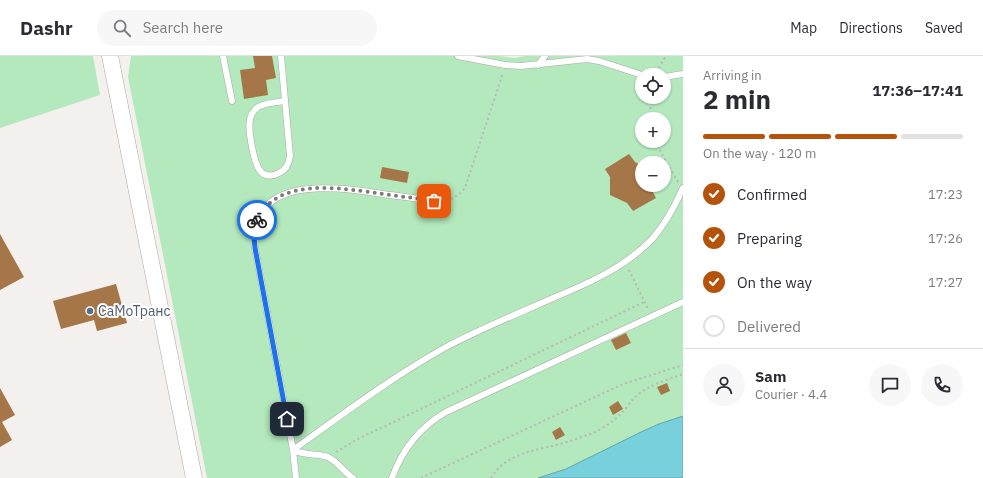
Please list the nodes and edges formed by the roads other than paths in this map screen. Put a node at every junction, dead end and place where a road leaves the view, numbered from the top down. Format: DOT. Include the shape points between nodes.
graph roads {
  1 [pos="110,56"];
  2 [pos="223,56"];
  3 [pos="281,56"];
  4 [pos="458,56"];
  5 [pos="545,56"];
  6 [pos="538,65"];
  7 [pos="635,73"];
  8 [pos="683,74"];
  9 [pos="671,76"];
  10 [pos="232,101"];
  11 [pos="285,101"];
  12 [pos="683,188"];
  13 [pos="434,201"];
  14 [pos="683,302"];
  15 [pos="293,450"];
  16 [pos="194,478"];
  17 [pos="296,478"];
  18 [pos="352,478"];
  19 [pos="392,478"];
  1 -- 16 [label="street"];
  2 -- 10 [label="lane"];
  3 -- 11 [label="lane"];
  4 -- 6 [label="lane" via="505,65"];
  5 -- 6 [label="lane"];
  6 -- 7 [label="lane" via="587,59"];
  8 -- 9 [label="lane"];
  11 -- 11 [label="lane" via="289,162 278,174 266,174 261,172 254,161 251,115 258,107"];
  12 -- 15 [label="lane" via="666,221 654,237 625,261 582,286 474,333 428,357 384,384"];
  13 -- 15 [label="lane" via="344,189 313,188 277,198 260,213 255,224 255,248"];
  14 -- 19 [label="lane" via="435,418 410,444"];
  15 -- 17 [label="lane"];
  15 -- 18 [label="lane" via="333,460"];
}
